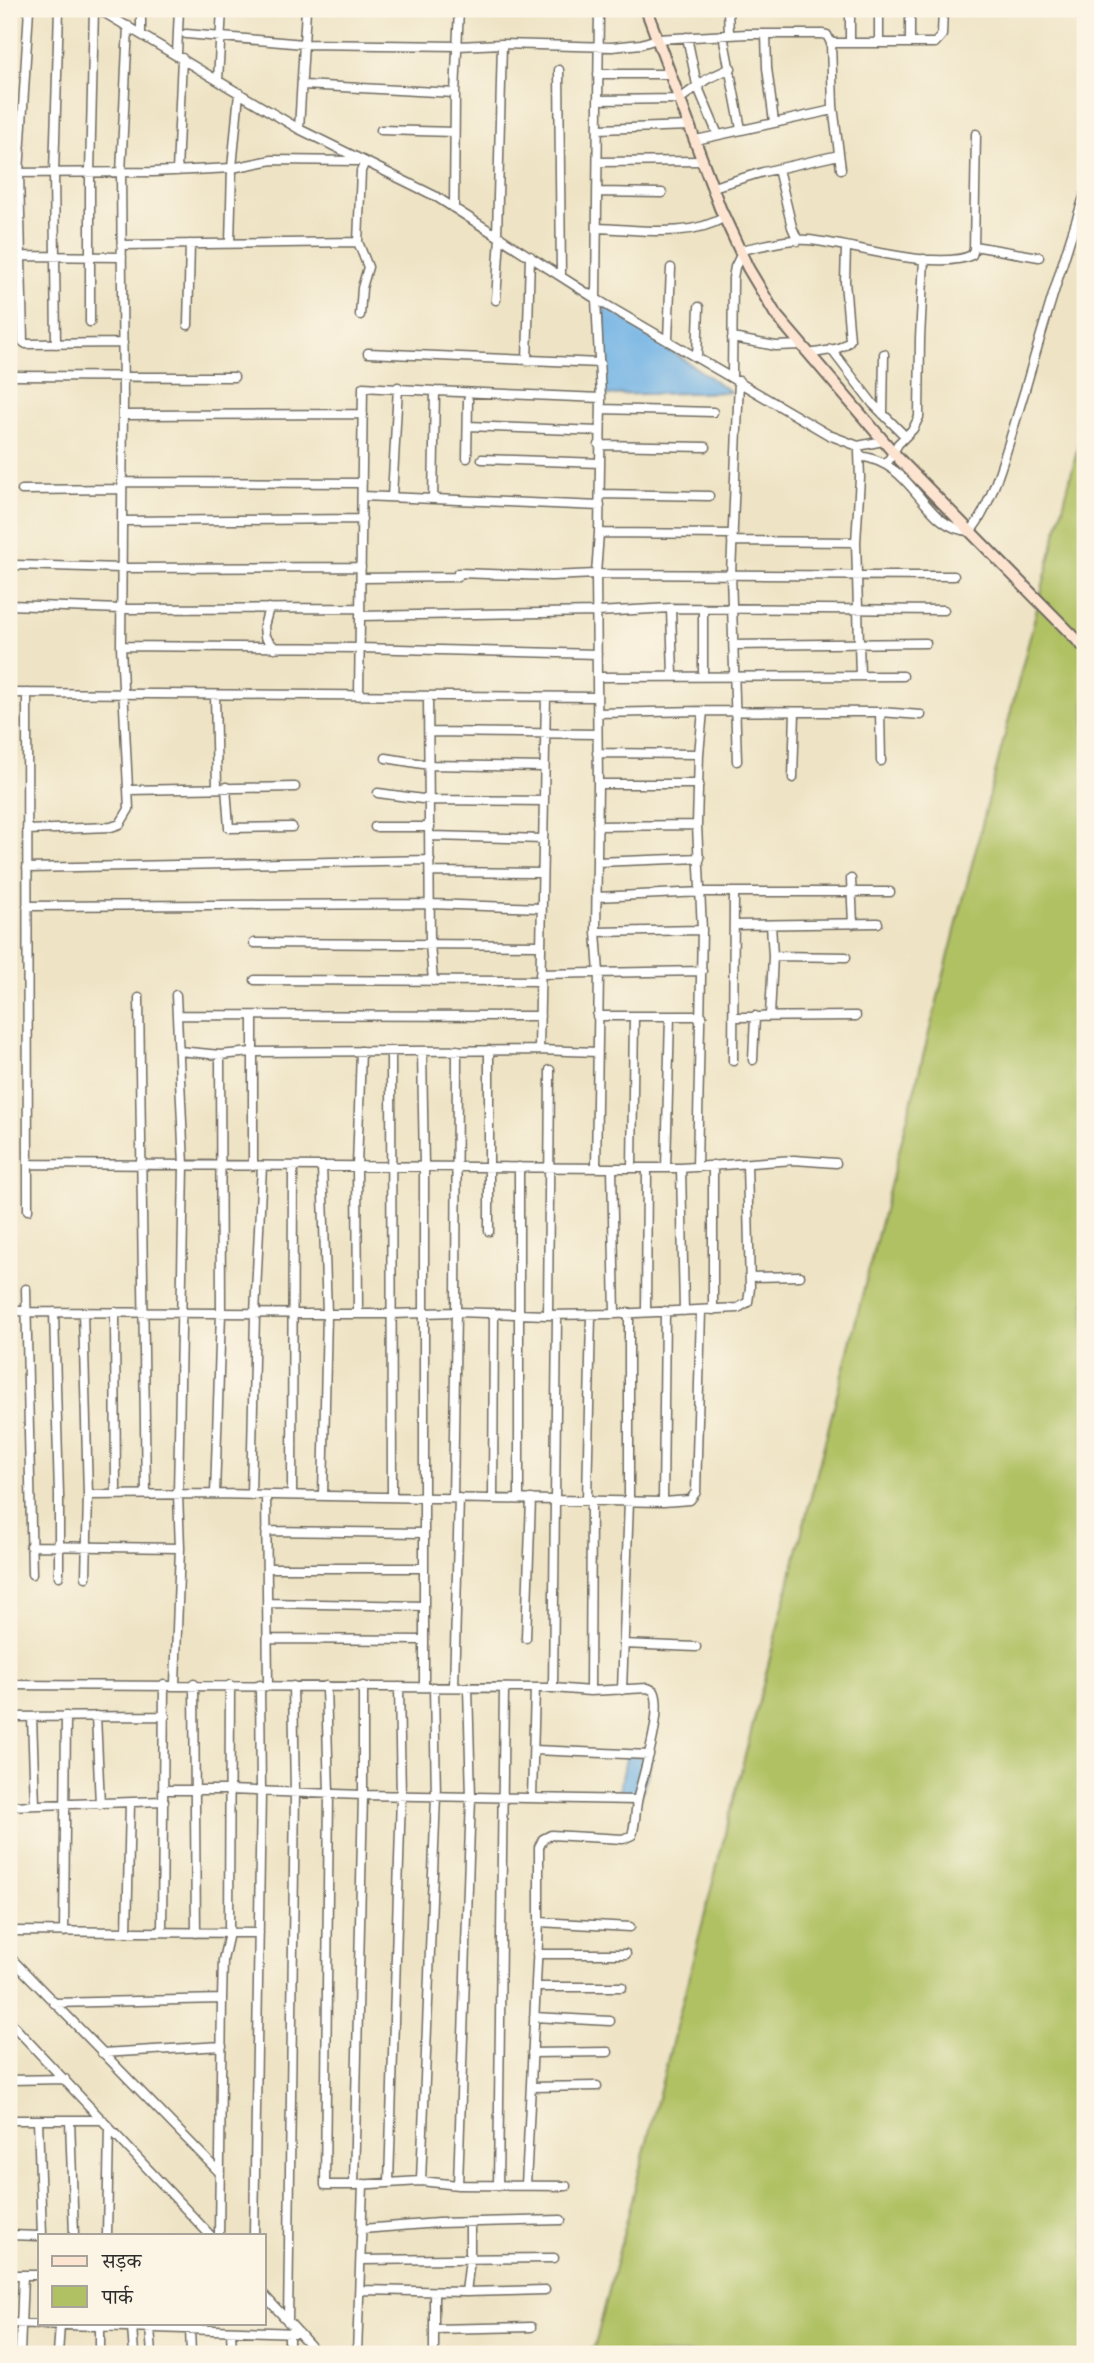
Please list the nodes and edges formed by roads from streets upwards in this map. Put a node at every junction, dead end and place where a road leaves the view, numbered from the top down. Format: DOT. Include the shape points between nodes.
graph roads {
  1 [pos="29,9"];
  2 [pos="60,9"];
  3 [pos="96,9"];
  4 [pos="141,9"];
  5 [pos="178,9"];
  6 [pos="222,9"];
  7 [pos="306,9"];
  8 [pos="458,9"];
  9 [pos="599,9"];
  10 [pos="646,9"];
  11 [pos="728,9"];
  12 [pos="850,9"];
  13 [pos="879,9"];
  14 [pos="910,9"];
  15 [pos="943,9"];
  16 [pos="108,11"];
  17 [pos="128,26"];
  18 [pos="141,33"];
  19 [pos="186,34"];
  20 [pos="766,34"];
  21 [pos="726,35"];
  22 [pos="221,37"];
  23 [pos="687,37"];
  24 [pos="657,39"];
  25 [pos="831,43"];
  26 [pos="850,43"];
  27 [pos="879,43"];
  28 [pos="910,43"];
  29 [pos="304,44"];
  30 [pos="502,44"];
  31 [pos="457,46"];
  32 [pos="598,47"];
  33 [pos="180,56"];
  34 [pos="731,68"];
  35 [pos="559,70"];
  36 [pos="598,74"];
  37 [pos="670,74"];
  38 [pos="218,80"];
  39 [pos="303,85"];
  40 [pos="697,85"];
  41 [pos="239,93"];
  42 [pos="455,93"];
  43 [pos="680,99"];
  44 [pos="598,100"];
  45 [pos="833,110"];
  46 [pos="774,122"];
  47 [pos="691,126"];
  48 [pos="598,128"];
  49 [pos="299,129"];
  50 [pos="741,129"];
  51 [pos="381,130"];
  52 [pos="454,132"];
  53 [pos="976,134"];
  54 [pos="718,135"];
  55 [pos="696,140"];
  56 [pos="839,155"];
  57 [pos="364,161"];
  58 [pos="703,161"];
  59 [pos="598,162"];
  60 [pos="232,168"];
  61 [pos="778,169"];
  62 [pos="841,169"];
  63 [pos="177,171"];
  64 [pos="9,173"];
  65 [pos="19,173"];
  66 [pos="54,173"];
  67 [pos="90,173"];
  68 [pos="121,173"];
  69 [pos="713,187"];
  70 [pos="597,192"];
  71 [pos="662,193"];
  72 [pos="1085,194"];
  73 [pos="454,208"];
  74 [pos="725,217"];
  75 [pos="597,228"];
  76 [pos="498,236"];
  77 [pos="798,241"];
  78 [pos="358,242"];
  79 [pos="230,243"];
  80 [pos="190,244"];
  81 [pos="122,245"];
  82 [pos="974,246"];
  83 [pos="846,248"];
  84 [pos="740,253"];
  85 [pos="22,256"];
  86 [pos="55,256"];
  87 [pos="89,256"];
  88 [pos="530,256"];
  89 [pos="122,257"];
  90 [pos="1039,257"];
  91 [pos="925,258"];
  92 [pos="671,268"];
  93 [pos="561,276"];
  94 [pos="596,299"];
  95 [pos="496,300"];
  96 [pos="699,307"];
  97 [pos="360,314"];
  98 [pos="90,322"];
  99 [pos="188,325"];
  100 [pos="732,338"];
  101 [pos="668,339"];
  102 [pos="123,343"];
  103 [pos="56,344"];
  104 [pos="831,349"];
  105 [pos="805,350"];
  106 [pos="368,353"];
  107 [pos="884,354"];
  108 [pos="698,357"];
  109 [pos="527,361"];
  110 [pos="600,363"];
  111 [pos="11,376"];
  112 [pos="123,376"];
  113 [pos="234,377"];
  114 [pos="736,379"];
  115 [pos="398,387"];
  116 [pos="435,391"];
  117 [pos="601,398"];
  118 [pos="468,400"];
  119 [pos="601,409"];
  120 [pos="713,412"];
  121 [pos="363,414"];
  122 [pos="883,414"];
  123 [pos="123,415"];
  124 [pos="468,426"];
  125 [pos="599,431"];
  126 [pos="905,436"];
  127 [pos="883,441"];
  128 [pos="599,445"];
  129 [pos="858,446"];
  130 [pos="706,447"];
  131 [pos="894,453"];
  132 [pos="860,456"];
  133 [pos="467,458"];
  134 [pos="482,459"];
  135 [pos="600,463"];
  136 [pos="886,465"];
  137 [pos="362,483"];
  138 [pos="122,485"];
  139 [pos="22,490"];
  140 [pos="600,494"];
  141 [pos="362,496"];
  142 [pos="709,496"];
  143 [pos="393,498"];
  144 [pos="433,499"];
  145 [pos="600,506"];
  146 [pos="362,519"];
  147 [pos="122,521"];
  148 [pos="970,531"];
  149 [pos="599,533"];
  150 [pos="733,537"];
  151 [pos="856,542"];
  152 [pos="15,565"];
  153 [pos="361,567"];
  154 [pos="122,568"];
  155 [pos="596,573"];
  156 [pos="731,574"];
  157 [pos="857,575"];
  158 [pos="954,576"];
  159 [pos="361,578"];
  160 [pos="9,605"];
  161 [pos="269,608"];
  162 [pos="671,608"];
  163 [pos="703,608"];
  164 [pos="732,608"];
  165 [pos="858,609"];
  166 [pos="121,610"];
  167 [pos="944,610"];
  168 [pos="360,612"];
  169 [pos="597,612"];
  170 [pos="858,643"];
  171 [pos="926,643"];
  172 [pos="734,645"];
  173 [pos="121,646"];
  174 [pos="275,648"];
  175 [pos="359,648"];
  176 [pos="1085,648"];
  177 [pos="597,654"];
  178 [pos="703,676"];
  179 [pos="735,676"];
  180 [pos="860,676"];
  181 [pos="902,676"];
  182 [pos="597,677"];
  183 [pos="673,677"];
  184 [pos="9,693"];
  185 [pos="27,693"];
  186 [pos="122,693"];
  187 [pos="215,695"];
  188 [pos="359,696"];
  189 [pos="428,696"];
  190 [pos="546,697"];
  191 [pos="597,698"];
  192 [pos="703,710"];
  193 [pos="737,712"];
  194 [pos="795,712"];
  195 [pos="880,712"];
  196 [pos="597,713"];
  197 [pos="921,715"];
  198 [pos="429,732"];
  199 [pos="545,732"];
  200 [pos="597,734"];
  201 [pos="597,753"];
  202 [pos="699,754"];
  203 [pos="386,758"];
  204 [pos="737,761"];
  205 [pos="881,761"];
  206 [pos="429,765"];
  207 [pos="544,767"];
  208 [pos="793,778"];
  209 [pos="598,784"];
  210 [pos="699,784"];
  211 [pos="222,787"];
  212 [pos="295,788"];
  213 [pos="129,790"];
  214 [pos="378,793"];
  215 [pos="430,800"];
  216 [pos="544,801"];
  217 [pos="697,825"];
  218 [pos="597,826"];
  219 [pos="292,827"];
  220 [pos="375,827"];
  221 [pos="27,830"];
  222 [pos="430,832"];
  223 [pos="543,839"];
  224 [pos="699,858"];
  225 [pos="430,860"];
  226 [pos="597,862"];
  227 [pos="27,868"];
  228 [pos="430,872"];
  229 [pos="542,873"];
  230 [pos="851,879"];
  231 [pos="702,892"];
  232 [pos="734,892"];
  233 [pos="852,892"];
  234 [pos="890,892"];
  235 [pos="597,897"];
  236 [pos="431,904"];
  237 [pos="27,906"];
  238 [pos="541,908"];
  239 [pos="853,923"];
  240 [pos="878,923"];
  241 [pos="735,925"];
  242 [pos="771,925"];
  243 [pos="702,930"];
  244 [pos="596,932"];
  245 [pos="254,943"];
  246 [pos="430,944"];
  247 [pos="541,945"];
  248 [pos="773,956"];
  249 [pos="846,957"];
  250 [pos="702,971"];
  251 [pos="599,973"];
  252 [pos="540,977"];
  253 [pos="255,980"];
  254 [pos="433,981"];
  255 [pos="176,995"];
  256 [pos="138,998"];
  257 [pos="177,1016"];
  258 [pos="253,1016"];
  259 [pos="540,1016"];
  260 [pos="597,1016"];
  261 [pos="634,1016"];
  262 [pos="670,1016"];
  263 [pos="702,1016"];
  264 [pos="755,1016"];
  265 [pos="770,1016"];
  266 [pos="856,1016"];
  267 [pos="733,1017"];
  268 [pos="457,1050"];
  269 [pos="489,1050"];
  270 [pos="539,1050"];
  271 [pos="179,1051"];
  272 [pos="361,1051"];
  273 [pos="391,1051"];
  274 [pos="422,1051"];
  275 [pos="252,1052"];
  276 [pos="597,1052"];
  277 [pos="220,1055"];
  278 [pos="753,1060"];
  279 [pos="733,1061"];
  280 [pos="550,1070"];
  281 [pos="836,1163"];
  282 [pos="27,1164"];
  283 [pos="747,1164"];
  284 [pos="142,1165"];
  285 [pos="184,1165"];
  286 [pos="713,1165"];
  287 [pos="220,1166"];
  288 [pos="257,1166"];
  289 [pos="293,1166"];
  290 [pos="322,1166"];
  291 [pos="357,1166"];
  292 [pos="697,1166"];
  293 [pos="391,1167"];
  294 [pos="425,1167"];
  295 [pos="456,1167"];
  296 [pos="489,1167"];
  297 [pos="519,1167"];
  298 [pos="548,1167"];
  299 [pos="596,1168"];
  300 [pos="612,1168"];
  301 [pos="632,1168"];
  302 [pos="647,1168"];
  303 [pos="666,1168"];
  304 [pos="681,1168"];
  305 [pos="27,1210"];
  306 [pos="489,1231"];
  307 [pos="800,1276"];
  308 [pos="750,1277"];
  309 [pos="26,1289"];
  310 [pos="9,1309"];
  311 [pos="713,1310"];
  312 [pos="665,1311"];
  313 [pos="684,1311"];
  314 [pos="701,1311"];
  315 [pos="26,1312"];
  316 [pos="54,1312"];
  317 [pos="83,1312"];
  318 [pos="115,1312"];
  319 [pos="144,1312"];
  320 [pos="183,1312"];
  321 [pos="327,1312"];
  322 [pos="358,1312"];
  323 [pos="424,1312"];
  324 [pos="456,1312"];
  325 [pos="646,1312"];
  326 [pos="221,1313"];
  327 [pos="293,1313"];
  328 [pos="494,1313"];
  329 [pos="629,1313"];
  330 [pos="255,1314"];
  331 [pos="393,1314"];
  332 [pos="520,1314"];
  333 [pos="615,1314"];
  334 [pos="552,1315"];
  335 [pos="591,1315"];
  336 [pos="146,1494"];
  337 [pos="178,1494"];
  338 [pos="215,1494"];
  339 [pos="88,1495"];
  340 [pos="116,1495"];
  341 [pos="251,1495"];
  342 [pos="266,1495"];
  343 [pos="292,1495"];
  344 [pos="323,1496"];
  345 [pos="392,1497"];
  346 [pos="423,1497"];
  347 [pos="456,1498"];
  348 [pos="493,1499"];
  349 [pos="519,1499"];
  350 [pos="531,1499"];
  351 [pos="557,1500"];
  352 [pos="589,1500"];
  353 [pos="629,1501"];
  354 [pos="663,1502"];
  355 [pos="266,1531"];
  356 [pos="423,1533"];
  357 [pos="30,1546"];
  358 [pos="60,1546"];
  359 [pos="87,1547"];
  360 [pos="180,1548"];
  361 [pos="267,1568"];
  362 [pos="424,1568"];
  363 [pos="32,1574"];
  364 [pos="59,1576"];
  365 [pos="86,1577"];
  366 [pos="267,1603"];
  367 [pos="424,1606"];
  368 [pos="526,1637"];
  369 [pos="268,1639"];
  370 [pos="424,1640"];
  371 [pos="623,1644"];
  372 [pos="696,1647"];
  373 [pos="164,1684"];
  374 [pos="175,1684"];
  375 [pos="194,1684"];
  376 [pos="9,1685"];
  377 [pos="230,1685"];
  378 [pos="264,1685"];
  379 [pos="293,1686"];
  380 [pos="326,1686"];
  381 [pos="363,1686"];
  382 [pos="399,1687"];
  383 [pos="424,1687"];
  384 [pos="434,1687"];
  385 [pos="454,1687"];
  386 [pos="468,1687"];
  387 [pos="504,1688"];
  388 [pos="535,1688"];
  389 [pos="553,1688"];
  390 [pos="622,1690"];
  391 [pos="590,1691"];
  392 [pos="66,1716"];
  393 [pos="96,1716"];
  394 [pos="165,1716"];
  395 [pos="9,1717"];
  396 [pos="32,1717"];
  397 [pos="534,1750"];
  398 [pos="649,1755"];
  399 [pos="164,1790"];
  400 [pos="194,1790"];
  401 [pos="228,1790"];
  402 [pos="295,1791"];
  403 [pos="261,1792"];
  404 [pos="328,1793"];
  405 [pos="363,1795"];
  406 [pos="401,1796"];
  407 [pos="436,1796"];
  408 [pos="471,1797"];
  409 [pos="502,1798"];
  410 [pos="532,1798"];
  411 [pos="637,1800"];
  412 [pos="164,1801"];
  413 [pos="130,1803"];
  414 [pos="100,1804"];
  415 [pos="35,1805"];
  416 [pos="65,1805"];
  417 [pos="9,1806"];
  418 [pos="539,1922"];
  419 [pos="630,1927"];
  420 [pos="9,1931"];
  421 [pos="64,1932"];
  422 [pos="127,1932"];
  423 [pos="162,1933"];
  424 [pos="196,1933"];
  425 [pos="229,1933"];
  426 [pos="259,1933"];
  427 [pos="537,1954"];
  428 [pos="626,1954"];
  429 [pos="9,1956"];
  430 [pos="536,1987"];
  431 [pos="622,1987"];
  432 [pos="222,1999"];
  433 [pos="54,2003"];
  434 [pos="534,2017"];
  435 [pos="9,2021"];
  436 [pos="610,2021"];
  437 [pos="222,2046"];
  438 [pos="608,2052"];
  439 [pos="102,2053"];
  440 [pos="532,2053"];
  441 [pos="65,2079"];
  442 [pos="9,2080"];
  443 [pos="597,2086"];
  444 [pos="531,2087"];
  445 [pos="9,2120"];
  446 [pos="38,2120"];
  447 [pos="70,2120"];
  448 [pos="106,2123"];
  449 [pos="220,2173"];
  450 [pos="421,2181"];
  451 [pos="389,2182"];
  452 [pos="359,2185"];
  453 [pos="458,2185"];
  454 [pos="526,2185"];
  455 [pos="498,2186"];
  456 [pos="566,2186"];
  457 [pos="561,2220"];
  458 [pos="470,2224"];
  459 [pos="362,2229"];
  460 [pos="41,2234"];
  461 [pos="74,2234"];
  462 [pos="107,2234"];
  463 [pos="209,2234"];
  464 [pos="219,2234"];
  465 [pos="254,2234"];
  466 [pos="9,2235"];
  467 [pos="38,2236"];
  468 [pos="554,2258"];
  469 [pos="470,2259"];
  470 [pos="360,2260"];
  471 [pos="9,2275"];
  472 [pos="23,2275"];
  473 [pos="38,2275"];
  474 [pos="360,2290"];
  475 [pos="545,2290"];
  476 [pos="435,2292"];
  477 [pos="467,2292"];
  478 [pos="266,2297"];
  479 [pos="288,2322"];
  480 [pos="9,2323"];
  481 [pos="22,2324"];
  482 [pos="60,2325"];
  483 [pos="100,2326"];
  484 [pos="132,2327"];
  485 [pos="531,2327"];
  486 [pos="150,2328"];
  487 [pos="190,2329"];
  488 [pos="434,2329"];
  489 [pos="231,2331"];
  490 [pos="294,2333"];
  491 [pos="20,2354"];
  492 [pos="58,2354"];
  493 [pos="100,2354"];
  494 [pos="134,2354"];
  495 [pos="152,2354"];
  496 [pos="191,2354"];
  497 [pos="232,2354"];
  498 [pos="289,2354"];
  499 [pos="318,2354"];
  500 [pos="357,2354"];
  501 [pos="434,2354"];
  1 -- 65 [label="street"];
  2 -- 66 [label="street"];
  3 -- 16 [label="street"];
  3 -- 67 [label="street"];
  4 -- 18 [label="street"];
  5 -- 33 [label="street"];
  6 -- 22 [label="street"];
  7 -- 29 [label="street"];
  8 -- 31 [label="street"];
  9 -- 32 [label="street"];
  10 -- 24 [label="street"];
  11 -- 21 [label="street"];
  12 -- 26 [label="street"];
  13 -- 27 [label="street"];
  14 -- 28 [label="street"];
  15 -- 28 [label="street" via="938,41"];
  16 -- 17 [label="street"];
  17 -- 18 [label="street"];
  17 -- 68 [label="street"];
  18 -- 33 [label="street"];
  19 -- 22 [label="street"];
  20 -- 21 [label="street"];
  20 -- 25 [label="street" via="822,34"];
  20 -- 46 [label="street"];
  21 -- 23 [label="street"];
  21 -- 34 [label="street"];
  22 -- 29 [label="street"];
  22 -- 38 [label="street"];
  23 -- 24 [label="street"];
  23 -- 40 [label="street"];
  24 -- 32 [label="street" via="625,47"];
  24 -- 37 [label="street"];
  25 -- 26 [label="street"];
  25 -- 45 [label="street"];
  26 -- 27 [label="street"];
  27 -- 28 [label="street"];
  29 -- 31 [label="street"];
  29 -- 39 [label="street"];
  30 -- 31 [label="street"];
  30 -- 32 [label="street"];
  30 -- 76 [label="street"];
  31 -- 42 [label="street"];
  32 -- 36 [label="street"];
  33 -- 38 [label="street"];
  33 -- 63 [label="street"];
  34 -- 40 [label="street"];
  34 -- 50 [label="street"];
  35 -- 93 [label="street"];
  36 -- 37 [label="street"];
  36 -- 44 [label="street"];
  37 -- 43 [label="street"];
  38 -- 41 [label="street"];
  39 -- 42 [label="street"];
  39 -- 49 [label="street"];
  40 -- 43 [label="street"];
  40 -- 54 [label="street"];
  41 -- 49 [label="street"];
  41 -- 60 [label="street"];
  42 -- 52 [label="street"];
  43 -- 44 [label="street"];
  43 -- 47 [label="street"];
  44 -- 48 [label="street"];
  45 -- 46 [label="street"];
  45 -- 56 [label="street"];
  46 -- 50 [label="street"];
  47 -- 48 [label="street"];
  47 -- 55 [label="street"];
  48 -- 59 [label="street"];
  49 -- 57 [label="street"];
  50 -- 54 [label="street"];
  51 -- 52 [label="street"];
  52 -- 73 [label="street"];
  53 -- 82 [label="street"];
  54 -- 55 [label="street"];
  55 -- 58 [label="street"];
  56 -- 61 [label="street"];
  56 -- 62 [label="street"];
  57 -- 60 [label="street" via="272,160"];
  57 -- 73 [label="street"];
  57 -- 78 [label="street"];
  58 -- 59 [label="street"];
  58 -- 69 [label="street"];
  59 -- 70 [label="street"];
  60 -- 63 [label="street"];
  60 -- 79 [label="street"];
  61 -- 69 [label="street"];
  61 -- 77 [label="street"];
  63 -- 68 [label="street"];
  64 -- 65 [label="street"];
  65 -- 66 [label="street"];
  65 -- 85 [label="street"];
  66 -- 67 [label="street"];
  66 -- 86 [label="street"];
  67 -- 68 [label="street"];
  67 -- 87 [label="street"];
  68 -- 81 [label="street"];
  69 -- 74 [label="street"];
  70 -- 71 [label="street"];
  70 -- 75 [label="street"];
  72 -- 148 [label="street" via="1008,444 986,505"];
  73 -- 76 [label="street"];
  74 -- 75 [label="street" via="684,230"];
  74 -- 84 [label="street"];
  75 -- 94 [label="street"];
  76 -- 88 [label="street"];
  76 -- 95 [label="street"];
  77 -- 83 [label="street"];
  77 -- 84 [label="street"];
  78 -- 79 [label="street"];
  78 -- 97 [label="street" via="368,261"];
  79 -- 80 [label="street"];
  80 -- 81 [label="street"];
  80 -- 99 [label="street"];
  81 -- 89 [label="street"];
  82 -- 90 [label="street"];
  82 -- 91 [label="street" via="972,255 964,259"];
  83 -- 91 [label="street"];
  83 -- 104 [label="street" via="850,341"];
  84 -- 100 [label="street" via="733,278"];
  84 -- 105 [label="street" via="776,315"];
  85 -- 86 [label="street"];
  85 -- 103 [label="street" via="23,342"];
  86 -- 87 [label="street"];
  86 -- 103 [label="street"];
  87 -- 89 [label="street"];
  87 -- 98 [label="street"];
  88 -- 93 [label="street"];
  88 -- 109 [label="street"];
  89 -- 102 [label="street"];
  91 -- 126 [label="street" via="919,417"];
  92 -- 101 [label="street"];
  93 -- 94 [label="street"];
  94 -- 101 [label="street"];
  94 -- 110 [label="street"];
  96 -- 108 [label="street"];
  100 -- 105 [label="street"];
  100 -- 114 [label="street"];
  101 -- 108 [label="street"];
  102 -- 103 [label="street"];
  102 -- 112 [label="street"];
  104 -- 105 [label="street"];
  104 -- 122 [label="street"];
  105 -- 127 [label="street"];
  106 -- 109 [label="street"];
  107 -- 122 [label="street"];
  108 -- 114 [label="street"];
  109 -- 110 [label="street"];
  110 -- 117 [label="street"];
  111 -- 112 [label="street"];
  112 -- 113 [label="street"];
  112 -- 123 [label="street"];
  114 -- 129 [label="street" via="829,435"];
  114 -- 150 [label="street"];
  115 -- 116 [label="street"];
  115 -- 121 [label="street" via="363,387"];
  115 -- 143 [label="street"];
  116 -- 117 [label="street"];
  116 -- 144 [label="street"];
  117 -- 119 [label="street"];
  118 -- 124 [label="street"];
  119 -- 120 [label="street"];
  119 -- 125 [label="street"];
  121 -- 123 [label="street"];
  121 -- 137 [label="street"];
  122 -- 126 [label="street"];
  123 -- 138 [label="street"];
  124 -- 125 [label="street"];
  124 -- 133 [label="street"];
  125 -- 128 [label="street"];
  126 -- 131 [label="street"];
  127 -- 129 [label="street"];
  127 -- 131 [label="street"];
  128 -- 130 [label="street"];
  128 -- 135 [label="street"];
  129 -- 132 [label="street"];
  131 -- 136 [label="street"];
  131 -- 148 [label="street"];
  132 -- 136 [label="street"];
  132 -- 151 [label="street"];
  134 -- 135 [label="street"];
  135 -- 140 [label="street"];
  136 -- 148 [label="street" via="952,529"];
  137 -- 138 [label="street"];
  137 -- 141 [label="street"];
  138 -- 139 [label="street"];
  138 -- 147 [label="street"];
  140 -- 142 [label="street"];
  140 -- 145 [label="street"];
  141 -- 143 [label="street"];
  141 -- 146 [label="street"];
  143 -- 144 [label="street"];
  144 -- 145 [label="street"];
  145 -- 149 [label="street"];
  146 -- 147 [label="street"];
  146 -- 153 [label="street"];
  147 -- 154 [label="street"];
  148 -- 176 [label="street"];
  149 -- 150 [label="street"];
  149 -- 155 [label="street"];
  150 -- 151 [label="street"];
  150 -- 156 [label="street"];
  151 -- 157 [label="street"];
  152 -- 154 [label="street"];
  153 -- 154 [label="street"];
  153 -- 159 [label="street"];
  154 -- 166 [label="street"];
  155 -- 156 [label="street"];
  155 -- 159 [label="street"];
  155 -- 169 [label="street"];
  156 -- 157 [label="street"];
  156 -- 164 [label="street"];
  157 -- 158 [label="street"];
  157 -- 165 [label="street"];
  159 -- 168 [label="street"];
  160 -- 166 [label="street"];
  161 -- 166 [label="street"];
  161 -- 168 [label="street"];
  161 -- 174 [label="street" via="265,637"];
  162 -- 163 [label="street"];
  162 -- 169 [label="street"];
  162 -- 183 [label="street"];
  163 -- 164 [label="street"];
  163 -- 178 [label="street"];
  164 -- 165 [label="street"];
  164 -- 172 [label="street"];
  165 -- 167 [label="street"];
  165 -- 170 [label="street"];
  166 -- 173 [label="street"];
  168 -- 169 [label="street"];
  168 -- 175 [label="street"];
  169 -- 177 [label="street"];
  170 -- 171 [label="street"];
  170 -- 172 [label="street"];
  170 -- 180 [label="street"];
  172 -- 179 [label="street"];
  173 -- 174 [label="street"];
  173 -- 186 [label="street"];
  174 -- 175 [label="street"];
  175 -- 177 [label="street"];
  175 -- 188 [label="street"];
  177 -- 182 [label="street"];
  178 -- 179 [label="street"];
  178 -- 183 [label="street"];
  179 -- 180 [label="street"];
  179 -- 193 [label="street"];
  180 -- 181 [label="street"];
  182 -- 183 [label="street"];
  182 -- 191 [label="street"];
  184 -- 185 [label="street"];
  185 -- 186 [label="street"];
  185 -- 221 [label="street"];
  186 -- 187 [label="street"];
  186 -- 213 [label="street"];
  187 -- 188 [label="street"];
  187 -- 211 [label="street"];
  188 -- 189 [label="street"];
  189 -- 190 [label="street"];
  189 -- 198 [label="street"];
  190 -- 191 [label="street"];
  190 -- 199 [label="street"];
  191 -- 196 [label="street"];
  192 -- 193 [label="street"];
  192 -- 196 [label="street"];
  192 -- 202 [label="street"];
  193 -- 194 [label="street"];
  193 -- 204 [label="street"];
  194 -- 195 [label="street"];
  194 -- 208 [label="street"];
  195 -- 197 [label="street"];
  195 -- 205 [label="street"];
  196 -- 200 [label="street"];
  198 -- 199 [label="street"];
  198 -- 206 [label="street"];
  199 -- 200 [label="street"];
  199 -- 207 [label="street"];
  200 -- 201 [label="street"];
  201 -- 202 [label="street"];
  201 -- 209 [label="street"];
  202 -- 210 [label="street"];
  203 -- 206 [label="street"];
  206 -- 207 [label="street"];
  206 -- 215 [label="street"];
  207 -- 216 [label="street"];
  209 -- 210 [label="street"];
  209 -- 218 [label="street"];
  210 -- 217 [label="street"];
  211 -- 212 [label="street"];
  211 -- 213 [label="street"];
  211 -- 219 [label="street" via="229,828"];
  213 -- 221 [label="street" via="129,809 120,824"];
  214 -- 215 [label="street"];
  215 -- 216 [label="street"];
  215 -- 222 [label="street"];
  216 -- 223 [label="street"];
  217 -- 218 [label="street"];
  217 -- 224 [label="street"];
  218 -- 226 [label="street"];
  220 -- 222 [label="street"];
  221 -- 227 [label="street"];
  222 -- 223 [label="street"];
  222 -- 225 [label="street"];
  223 -- 229 [label="street"];
  224 -- 226 [label="street"];
  224 -- 231 [label="street"];
  225 -- 227 [label="street"];
  225 -- 228 [label="street"];
  226 -- 235 [label="street"];
  227 -- 237 [label="street"];
  228 -- 229 [label="street"];
  228 -- 236 [label="street"];
  229 -- 238 [label="street"];
  230 -- 233 [label="street"];
  231 -- 232 [label="street"];
  231 -- 235 [label="street"];
  231 -- 243 [label="street"];
  232 -- 233 [label="street"];
  232 -- 241 [label="street"];
  233 -- 234 [label="street"];
  233 -- 239 [label="street"];
  235 -- 244 [label="street"];
  236 -- 237 [label="street"];
  236 -- 238 [label="street"];
  236 -- 246 [label="street"];
  237 -- 282 [label="street"];
  238 -- 247 [label="street"];
  239 -- 240 [label="street"];
  239 -- 242 [label="street"];
  241 -- 242 [label="street"];
  241 -- 267 [label="street"];
  242 -- 248 [label="street"];
  243 -- 244 [label="street"];
  243 -- 250 [label="street"];
  244 -- 251 [label="street"];
  245 -- 246 [label="street"];
  246 -- 247 [label="street"];
  246 -- 254 [label="street"];
  247 -- 252 [label="street"];
  248 -- 249 [label="street"];
  248 -- 265 [label="street"];
  250 -- 251 [label="street"];
  250 -- 263 [label="street"];
  251 -- 252 [label="street"];
  251 -- 260 [label="street"];
  252 -- 254 [label="street"];
  252 -- 259 [label="street"];
  253 -- 254 [label="street"];
  255 -- 257 [label="street"];
  256 -- 284 [label="street"];
  257 -- 258 [label="street"];
  257 -- 271 [label="street"];
  258 -- 259 [label="street"];
  258 -- 275 [label="street"];
  259 -- 270 [label="street"];
  260 -- 261 [label="street"];
  260 -- 276 [label="street"];
  261 -- 262 [label="street"];
  261 -- 301 [label="street"];
  262 -- 263 [label="street"];
  262 -- 303 [label="street"];
  263 -- 292 [label="street"];
  264 -- 265 [label="street"];
  264 -- 267 [label="street"];
  264 -- 278 [label="street"];
  265 -- 266 [label="street"];
  267 -- 279 [label="street"];
  268 -- 269 [label="street"];
  268 -- 274 [label="street"];
  268 -- 295 [label="street"];
  269 -- 270 [label="street"];
  269 -- 296 [label="street"];
  270 -- 276 [label="street"];
  271 -- 277 [label="street"];
  271 -- 285 [label="street"];
  272 -- 273 [label="street"];
  272 -- 275 [label="street"];
  272 -- 291 [label="street"];
  273 -- 274 [label="street"];
  273 -- 293 [label="street"];
  274 -- 294 [label="street"];
  275 -- 277 [label="street"];
  275 -- 288 [label="street"];
  276 -- 299 [label="street"];
  277 -- 287 [label="street"];
  280 -- 298 [label="street"];
  281 -- 283 [label="street"];
  282 -- 284 [label="street"];
  282 -- 305 [label="street"];
  283 -- 286 [label="street"];
  283 -- 308 [label="street"];
  284 -- 285 [label="street"];
  284 -- 319 [label="street"];
  285 -- 287 [label="street"];
  285 -- 320 [label="street"];
  286 -- 292 [label="street"];
  286 -- 311 [label="street"];
  287 -- 288 [label="street"];
  287 -- 326 [label="street"];
  288 -- 289 [label="street"];
  288 -- 330 [label="street"];
  289 -- 290 [label="street"];
  289 -- 327 [label="street"];
  290 -- 291 [label="street"];
  290 -- 321 [label="street"];
  291 -- 293 [label="street"];
  291 -- 322 [label="street"];
  292 -- 304 [label="street"];
  293 -- 294 [label="street"];
  293 -- 331 [label="street"];
  294 -- 295 [label="street"];
  294 -- 323 [label="street"];
  295 -- 296 [label="street"];
  295 -- 324 [label="street"];
  296 -- 297 [label="street"];
  296 -- 306 [label="street"];
  297 -- 298 [label="street"];
  297 -- 332 [label="street"];
  298 -- 299 [label="street"];
  298 -- 334 [label="street"];
  299 -- 300 [label="street"];
  300 -- 301 [label="street"];
  300 -- 333 [label="street"];
  301 -- 302 [label="street"];
  302 -- 303 [label="street"];
  302 -- 325 [label="street"];
  303 -- 304 [label="street"];
  304 -- 313 [label="street"];
  307 -- 308 [label="street"];
  308 -- 311 [label="street" via="745,1305"];
  309 -- 315 [label="street"];
  310 -- 315 [label="street"];
  311 -- 314 [label="street"];
  312 -- 313 [label="street"];
  312 -- 325 [label="street"];
  312 -- 354 [label="street"];
  313 -- 314 [label="street"];
  314 -- 354 [label="street" via="696,1492 690,1500"];
  315 -- 316 [label="street"];
  315 -- 357 [label="street"];
  316 -- 317 [label="street"];
  316 -- 358 [label="street"];
  317 -- 318 [label="street"];
  317 -- 339 [label="street"];
  318 -- 319 [label="street"];
  318 -- 340 [label="street"];
  319 -- 320 [label="street"];
  319 -- 336 [label="street"];
  320 -- 326 [label="street"];
  320 -- 337 [label="street"];
  321 -- 322 [label="street"];
  321 -- 327 [label="street"];
  321 -- 344 [label="street"];
  322 -- 331 [label="street"];
  323 -- 324 [label="street"];
  323 -- 331 [label="street"];
  323 -- 346 [label="street"];
  324 -- 328 [label="street"];
  324 -- 347 [label="street"];
  325 -- 329 [label="street"];
  326 -- 330 [label="street"];
  326 -- 338 [label="street"];
  327 -- 330 [label="street"];
  327 -- 343 [label="street"];
  328 -- 332 [label="street"];
  328 -- 348 [label="street"];
  329 -- 333 [label="street"];
  329 -- 353 [label="street"];
  330 -- 341 [label="street"];
  331 -- 345 [label="street"];
  332 -- 334 [label="street"];
  332 -- 349 [label="street"];
  333 -- 335 [label="street"];
  334 -- 335 [label="street"];
  334 -- 351 [label="street"];
  335 -- 352 [label="street"];
  336 -- 337 [label="street"];
  336 -- 340 [label="street"];
  337 -- 338 [label="street"];
  337 -- 360 [label="street"];
  338 -- 341 [label="street"];
  339 -- 340 [label="street"];
  339 -- 359 [label="street"];
  341 -- 342 [label="street"];
  342 -- 343 [label="street"];
  342 -- 355 [label="street"];
  343 -- 344 [label="street"];
  344 -- 345 [label="street"];
  345 -- 346 [label="street"];
  346 -- 347 [label="street"];
  346 -- 356 [label="street"];
  347 -- 348 [label="street"];
  347 -- 385 [label="street"];
  348 -- 349 [label="street"];
  349 -- 350 [label="street"];
  350 -- 351 [label="street"];
  350 -- 368 [label="street"];
  351 -- 352 [label="street"];
  351 -- 389 [label="street"];
  352 -- 353 [label="street"];
  352 -- 391 [label="street"];
  353 -- 354 [label="street"];
  353 -- 371 [label="street"];
  355 -- 356 [label="street"];
  355 -- 361 [label="street"];
  356 -- 362 [label="street"];
  357 -- 358 [label="street"];
  357 -- 363 [label="street"];
  358 -- 359 [label="street"];
  358 -- 364 [label="street"];
  359 -- 360 [label="street"];
  359 -- 365 [label="street"];
  360 -- 374 [label="street"];
  361 -- 362 [label="street"];
  361 -- 366 [label="street"];
  362 -- 367 [label="street"];
  366 -- 367 [label="street"];
  366 -- 369 [label="street"];
  367 -- 370 [label="street"];
  369 -- 370 [label="street"];
  369 -- 378 [label="street"];
  370 -- 383 [label="street"];
  371 -- 372 [label="street"];
  371 -- 390 [label="street"];
  373 -- 374 [label="street"];
  373 -- 376 [label="street"];
  373 -- 394 [label="street"];
  374 -- 375 [label="street"];
  375 -- 377 [label="street"];
  375 -- 400 [label="street"];
  377 -- 378 [label="street"];
  377 -- 401 [label="street"];
  378 -- 379 [label="street"];
  378 -- 403 [label="street"];
  379 -- 380 [label="street"];
  379 -- 402 [label="street"];
  380 -- 381 [label="street"];
  380 -- 404 [label="street"];
  381 -- 382 [label="street"];
  381 -- 405 [label="street"];
  382 -- 383 [label="street"];
  382 -- 406 [label="street"];
  383 -- 384 [label="street"];
  384 -- 385 [label="street"];
  384 -- 407 [label="street"];
  385 -- 386 [label="street"];
  386 -- 387 [label="street"];
  386 -- 408 [label="street"];
  387 -- 388 [label="street"];
  387 -- 409 [label="street"];
  388 -- 389 [label="street"];
  388 -- 397 [label="street"];
  389 -- 391 [label="street"];
  390 -- 391 [label="street"];
  390 -- 398 [label="street" via="648,1688 656,1693"];
  392 -- 393 [label="street"];
  392 -- 396 [label="street"];
  392 -- 416 [label="street"];
  393 -- 394 [label="street"];
  393 -- 414 [label="street"];
  394 -- 399 [label="street"];
  395 -- 396 [label="street"];
  396 -- 415 [label="street"];
  397 -- 398 [label="street"];
  397 -- 410 [label="street"];
  398 -- 411 [label="street"];
  399 -- 400 [label="street"];
  399 -- 412 [label="street"];
  400 -- 401 [label="street"];
  400 -- 424 [label="street"];
  401 -- 403 [label="street"];
  401 -- 425 [label="street"];
  402 -- 403 [label="street"];
  402 -- 404 [label="street"];
  402 -- 479 [label="street"];
  403 -- 426 [label="street"];
  404 -- 405 [label="street"];
  404 -- 452 [label="street" via="325,2185"];
  405 -- 406 [label="street"];
  405 -- 452 [label="street"];
  406 -- 407 [label="street"];
  406 -- 451 [label="street"];
  407 -- 408 [label="street"];
  407 -- 450 [label="street"];
  408 -- 409 [label="street"];
  408 -- 453 [label="street"];
  409 -- 410 [label="street"];
  409 -- 455 [label="street"];
  410 -- 411 [label="street"];
  411 -- 418 [label="street" via="629,1837 568,1834 543,1839 539,1847"];
  412 -- 413 [label="street"];
  412 -- 423 [label="street"];
  413 -- 414 [label="street"];
  413 -- 422 [label="street"];
  414 -- 416 [label="street"];
  415 -- 416 [label="street"];
  415 -- 417 [label="street"];
  416 -- 421 [label="street"];
  418 -- 419 [label="street"];
  418 -- 427 [label="street"];
  420 -- 421 [label="street"];
  421 -- 422 [label="street"];
  422 -- 423 [label="street"];
  423 -- 424 [label="street"];
  424 -- 425 [label="street"];
  425 -- 426 [label="street"];
  425 -- 432 [label="street"];
  426 -- 465 [label="street"];
  427 -- 428 [label="street"];
  427 -- 430 [label="street"];
  429 -- 433 [label="street"];
  430 -- 431 [label="street"];
  430 -- 434 [label="street"];
  432 -- 433 [label="street"];
  432 -- 437 [label="street"];
  433 -- 439 [label="street"];
  434 -- 436 [label="street"];
  434 -- 440 [label="street"];
  435 -- 441 [label="street"];
  437 -- 439 [label="street"];
  437 -- 449 [label="street"];
  438 -- 440 [label="street"];
  439 -- 449 [label="street"];
  440 -- 444 [label="street"];
  441 -- 442 [label="street"];
  441 -- 448 [label="street"];
  443 -- 444 [label="street"];
  444 -- 454 [label="street"];
  445 -- 446 [label="street"];
  446 -- 447 [label="street"];
  446 -- 460 [label="street"];
  447 -- 448 [label="street"];
  447 -- 461 [label="street"];
  448 -- 462 [label="street"];
  448 -- 463 [label="street"];
  449 -- 464 [label="street"];
  450 -- 451 [label="street"];
  450 -- 453 [label="street"];
  451 -- 452 [label="street"];
  452 -- 459 [label="street"];
  453 -- 455 [label="street"];
  454 -- 455 [label="street"];
  454 -- 456 [label="street"];
  457 -- 458 [label="street"];
  458 -- 459 [label="street"];
  458 -- 469 [label="street"];
  459 -- 470 [label="street"];
  466 -- 467 [label="street"];
  468 -- 469 [label="street"];
  469 -- 470 [label="street"];
  469 -- 477 [label="street"];
  470 -- 474 [label="street"];
  471 -- 472 [label="street"];
  472 -- 473 [label="street"];
  472 -- 481 [label="street"];
  474 -- 476 [label="street"];
  474 -- 500 [label="street"];
  475 -- 477 [label="street"];
  476 -- 477 [label="street"];
  476 -- 488 [label="street"];
  478 -- 479 [label="street"];
  479 -- 490 [label="street"];
  480 -- 481 [label="street"];
  481 -- 482 [label="street"];
  481 -- 491 [label="street"];
  482 -- 483 [label="street"];
  482 -- 492 [label="street"];
  483 -- 484 [label="street"];
  483 -- 493 [label="street"];
  484 -- 486 [label="street"];
  484 -- 494 [label="street"];
  485 -- 488 [label="street"];
  486 -- 487 [label="street"];
  486 -- 495 [label="street"];
  487 -- 489 [label="street"];
  487 -- 496 [label="street"];
  488 -- 501 [label="street"];
  489 -- 490 [label="street"];
  489 -- 497 [label="street"];
  490 -- 498 [label="street"];
  490 -- 499 [label="street"];
}
